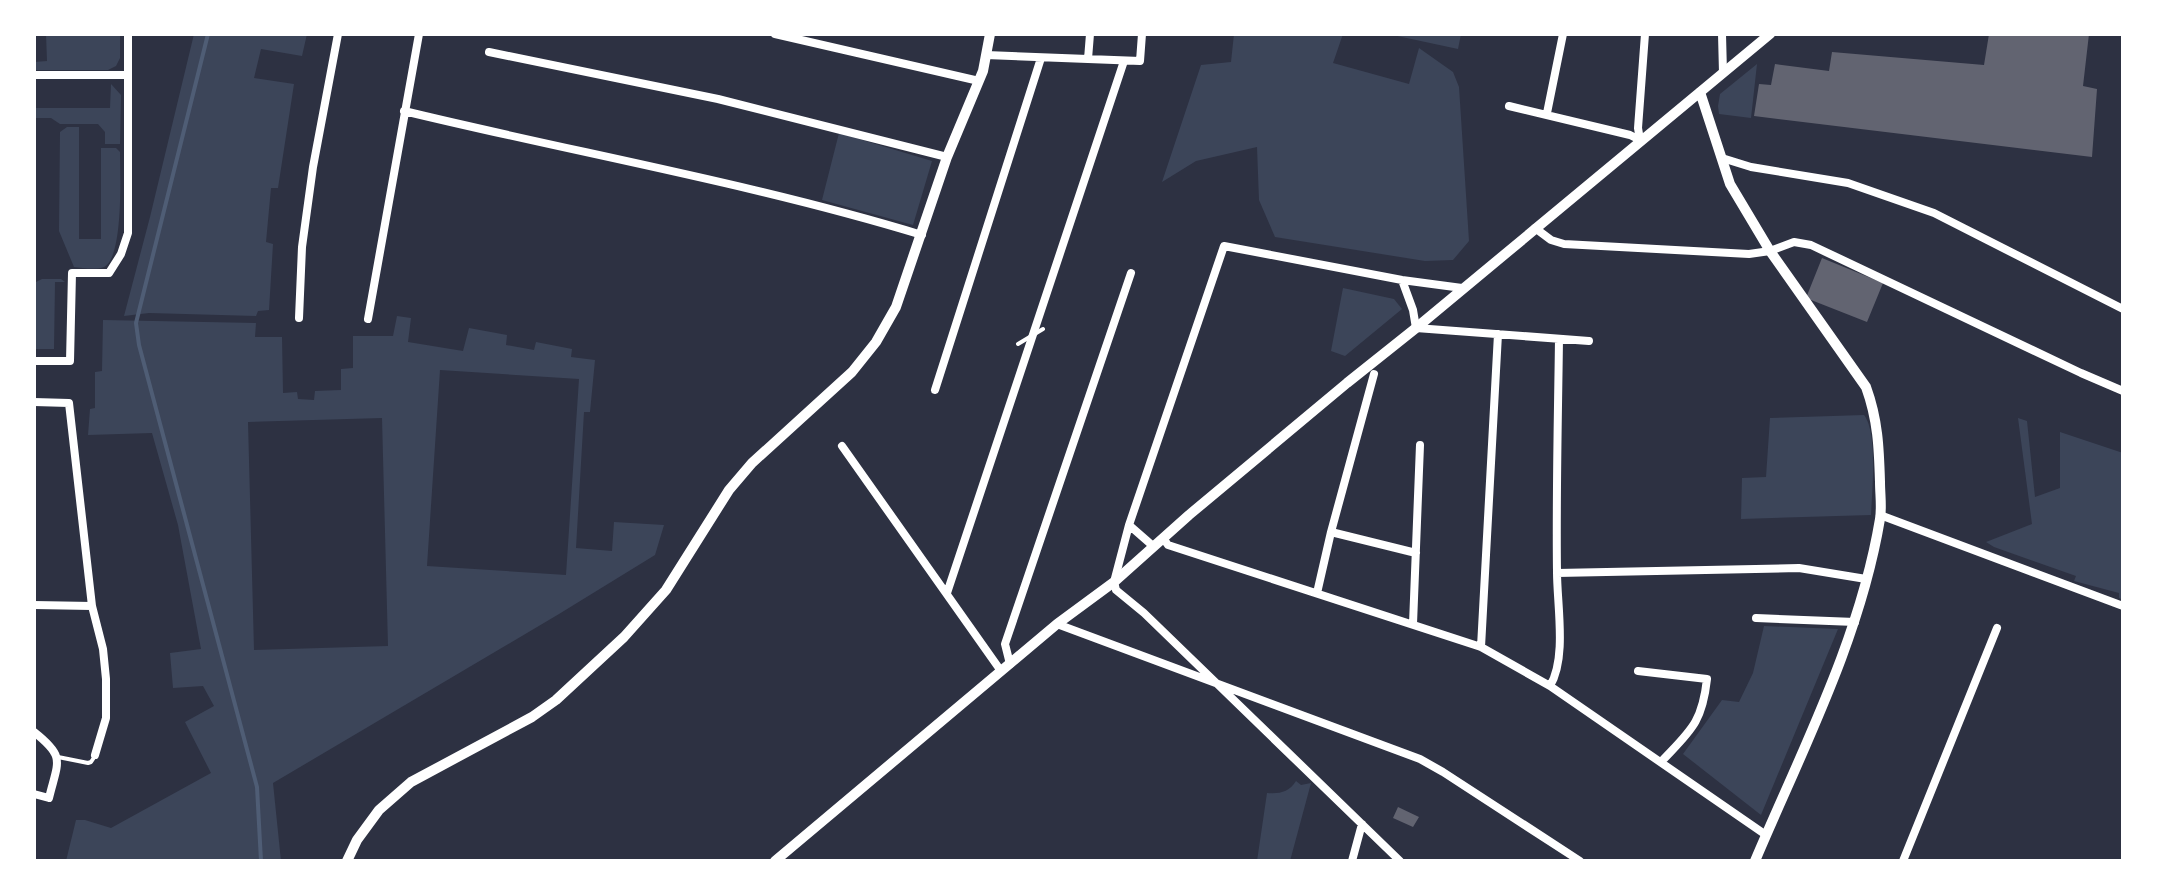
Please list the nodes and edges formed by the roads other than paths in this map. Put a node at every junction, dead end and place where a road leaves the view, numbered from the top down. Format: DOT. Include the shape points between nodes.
graph roads {
  1 [pos="128,34"];
  2 [pos="338,34"];
  3 [pos="419,34"];
  4 [pos="775,34"];
  5 [pos="831,34"];
  6 [pos="990,34"];
  7 [pos="1090,34"];
  8 [pos="1142,34"];
  9 [pos="1563,34"];
  10 [pos="1645,34"];
  11 [pos="1722,34"];
  12 [pos="1770,34"];
  13 [pos="828,46"];
  14 [pos="489,52"];
  15 [pos="986,55"];
  16 [pos="1041,58"];
  17 [pos="1088,59"];
  18 [pos="1124,61"];
  19 [pos="1723,73"];
  20 [pos="34,75"];
  21 [pos="128,75"];
  22 [pos="979,81"];
  23 [pos="1700,92"];
  24 [pos="1509,106"];
  25 [pos="404,111"];
  26 [pos="1547,113"];
  27 [pos="1640,140"];
  28 [pos="947,157"];
  29 [pos="1722,158"];
  30 [pos="1535,228"];
  31 [pos="922,235"];
  32 [pos="1770,251"];
  33 [pos="1131,273"];
  34 [pos="1402,280"];
  35 [pos="1462,288"];
  36 [pos="2123,309"];
  37 [pos="299,318"];
  38 [pos="368,319"];
  39 [pos="1416,328"];
  40 [pos="1043,329"];
  41 [pos="1498,334"];
  42 [pos="1033,336"];
  43 [pos="1559,339"];
  44 [pos="1589,341"];
  45 [pos="1018,344"];
  46 [pos="34,361"];
  47 [pos="1374,374"];
  48 [pos="935,390"];
  49 [pos="2123,391"];
  50 [pos="34,402"];
  51 [pos="1420,445"];
  52 [pos="842,446"];
  53 [pos="1880,515"];
  54 [pos="1129,525"];
  55 [pos="1331,532"];
  56 [pos="1163,538"];
  57 [pos="1153,546"];
  58 [pos="1416,553"];
  59 [pos="1557,573"];
  60 [pos="1866,579"];
  61 [pos="1114,582"];
  62 [pos="947,593"];
  63 [pos="1317,593"];
  64 [pos="34,605"];
  65 [pos="92,606"];
  66 [pos="2123,606"];
  67 [pos="1756,618"];
  68 [pos="1855,622"];
  69 [pos="1057,624"];
  70 [pos="1413,624"];
  71 [pos="1997,628"];
  72 [pos="1481,647"];
  73 [pos="1005,668"];
  74 [pos="1638,671"];
  75 [pos="1217,686"];
  76 [pos="1550,686"];
  77 [pos="34,732"];
  78 [pos="95,755"];
  79 [pos="58,757"];
  80 [pos="1661,762"];
  81 [pos="34,794"];
  82 [pos="1362,824"];
  83 [pos="1766,835"];
  84 [pos="1396,859"];
  85 [pos="347,861"];
  86 [pos="775,861"];
  87 [pos="1352,861"];
  88 [pos="1580,861"];
  89 [pos="1755,861"];
  90 [pos="1903,861"];
  1 -- 21 [label="street"];
  2 -- 37 [label="street" via="302,247"];
  3 -- 25 [label="street"];
  4 -- 13 [label="street"];
  5 -- 13 [label="street"];
  6 -- 15 [label="street"];
  7 -- 17 [label="street"];
  8 -- 18 [label="street" via="1140,61"];
  9 -- 26 [label="street"];
  10 -- 27 [label="street"];
  11 -- 19 [label="street"];
  12 -- 19 [label="street"];
  13 -- 22 [label="street"];
  14 -- 28 [label="street" via="718,99"];
  15 -- 16 [label="street"];
  15 -- 22 [label="street"];
  16 -- 17 [label="street"];
  16 -- 48 [label="street"];
  17 -- 18 [label="street"];
  18 -- 42 [label="street"];
  19 -- 23 [label="street"];
  20 -- 21 [label="street"];
  21 -- 46 [label="street" via="128,233 109,273 72,273 70,361"];
  22 -- 28 [label="street"];
  23 -- 27 [label="street"];
  23 -- 29 [label="street"];
  24 -- 26 [label="street"];
  25 -- 31 [label="street" via="667,168"];
  25 -- 38 [label="street"];
  26 -- 27 [label="street"];
  27 -- 30 [label="street"];
  28 -- 31 [label="street"];
  29 -- 32 [label="street" via="1730,184"];
  29 -- 36 [label="street" via="1848,183 1934,213"];
  30 -- 32 [label="street" via="1564,244"];
  30 -- 35 [label="street"];
  31 -- 85 [label="street" via="896,307 876,342 852,372 752,463 666,590 624,637 532,717 411,782 379,810"];
  32 -- 49 [label="street" via="1794,242 1811,245"];
  32 -- 53 [label="street" via="1866,387 1878,435"];
  33 -- 73 [label="street" via="1005,644"];
  34 -- 35 [label="street"];
  34 -- 39 [label="street"];
  34 -- 54 [label="street" via="1224,246"];
  35 -- 39 [label="street"];
  39 -- 41 [label="street"];
  39 -- 56 [label="street"];
  40 -- 42 [label="lane"];
  41 -- 43 [label="street"];
  41 -- 72 [label="street"];
  42 -- 45 [label="lane"];
  42 -- 62 [label="street"];
  43 -- 44 [label="street"];
  43 -- 59 [label="street"];
  47 -- 55 [label="street"];
  50 -- 65 [label="street" via="69,403"];
  51 -- 58 [label="street"];
  52 -- 62 [label="street"];
  53 -- 60 [label="street"];
  53 -- 66 [label="street"];
  54 -- 57 [label="street"];
  54 -- 61 [label="street"];
  55 -- 58 [label="street"];
  55 -- 63 [label="street"];
  56 -- 57 [label="street"];
  56 -- 63 [label="street" via="1168,545"];
  57 -- 61 [label="street"];
  58 -- 70 [label="street"];
  59 -- 60 [label="street" via="1799,568"];
  59 -- 76 [label="street" via="1559,662"];
  60 -- 68 [label="street"];
  61 -- 69 [label="street"];
  61 -- 75 [label="street" via="1116,590"];
  62 -- 73 [label="street"];
  63 -- 70 [label="street"];
  64 -- 65 [label="street"];
  65 -- 78 [label="street" via="106,679 106,718"];
  67 -- 68 [label="street"];
  68 -- 83 [label="street"];
  69 -- 73 [label="street"];
  69 -- 75 [label="street"];
  70 -- 72 [label="street"];
  71 -- 90 [label="street"];
  72 -- 76 [label="street"];
  73 -- 86 [label="street"];
  74 -- 80 [label="street" via="1707,679 1695,725"];
  75 -- 82 [label="street"];
  75 -- 88 [label="street" via="1420,759"];
  76 -- 80 [label="street"];
  77 -- 79 [label="street"];
  78 -- 79 [label="lane" via="88,763"];
  79 -- 81 [label="street" via="49,798"];
  80 -- 83 [label="street"];
  82 -- 84 [label="street"];
  82 -- 87 [label="street"];
  83 -- 89 [label="street"];
}
